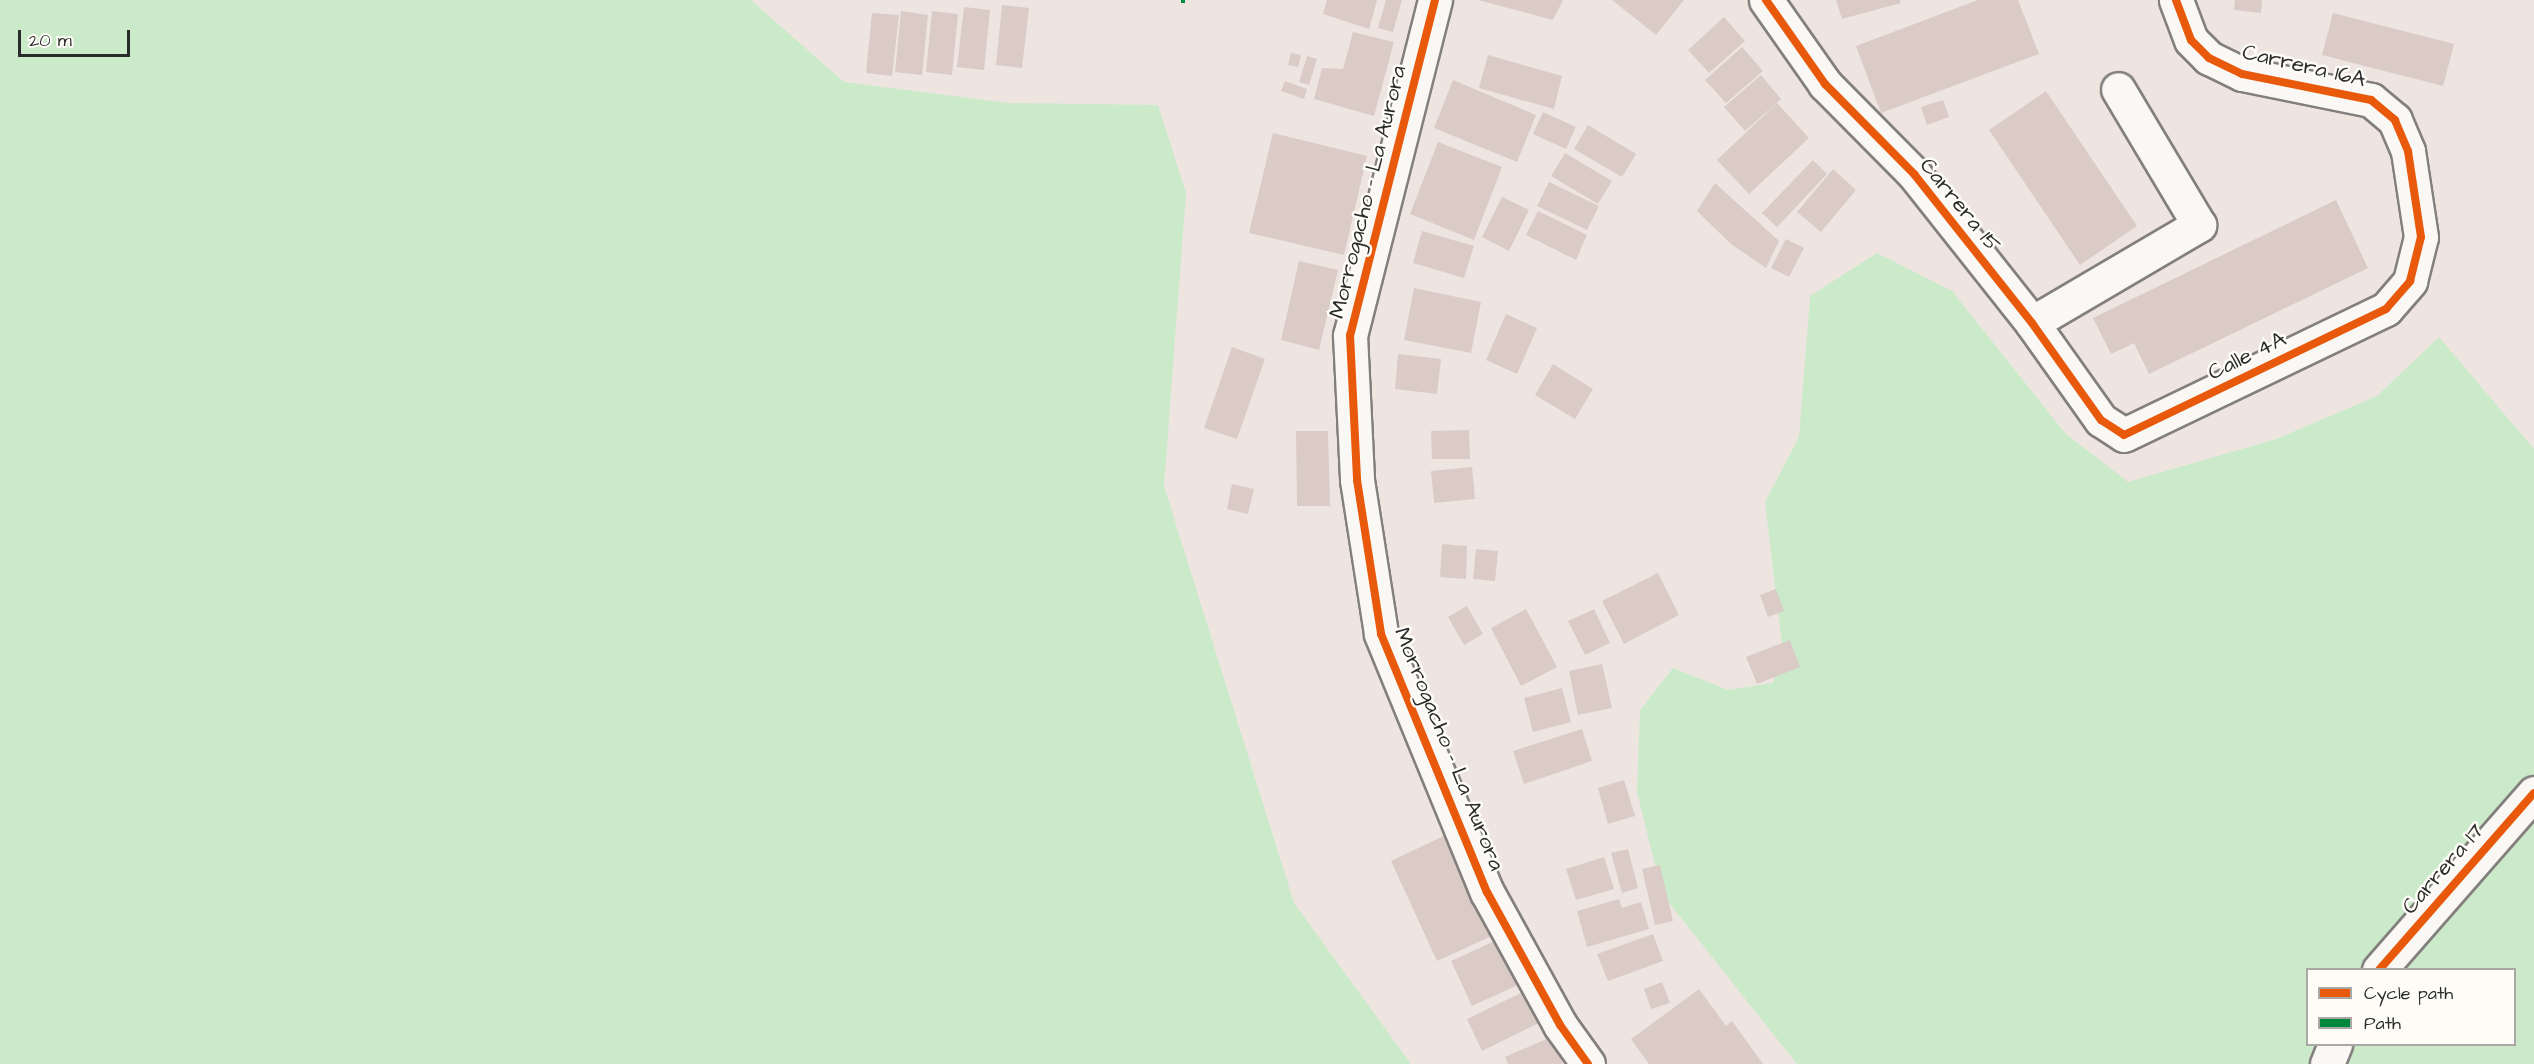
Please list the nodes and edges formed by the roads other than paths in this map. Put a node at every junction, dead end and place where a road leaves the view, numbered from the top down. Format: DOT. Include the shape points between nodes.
graph roads {
  1 [pos="1435,0"];
  2 [pos="1766,0"];
  3 [pos="2176,0"];
  4 [pos="2118,89"];
  5 [pos="2386,309"];
  6 [pos="2032,323"];
  7 [pos="2124,435"];
  8 [pos="2534,793"];
  9 [pos="2380,968"];
  10 [pos="2335,1046"];
  11 [pos="1588,1064"];
  12 [pos="2327,1064"];
  1 -- 11 [label="street, Morrogacho - La Aurora" via="1350,335 1357,480 1380,634 1487,892 1560,1025"];
  2 -- 6 [label="street, Carrera 15" via="1825,84 1914,174"];
  3 -- 5 [label="street, Carrera 16A" via="2192,40 2209,58 2242,74 2371,100 2396,120 2408,151 2421,237 2410,281"];
  4 -- 6 [label="street" via="2199,225"];
  5 -- 7 [label="street, Calle 4A"];
  6 -- 7 [label="street, Carrera 15" via="2101,420"];
  8 -- 9 [label="street, Carrera 17"];
  10 -- 12 [label="street"];
}
